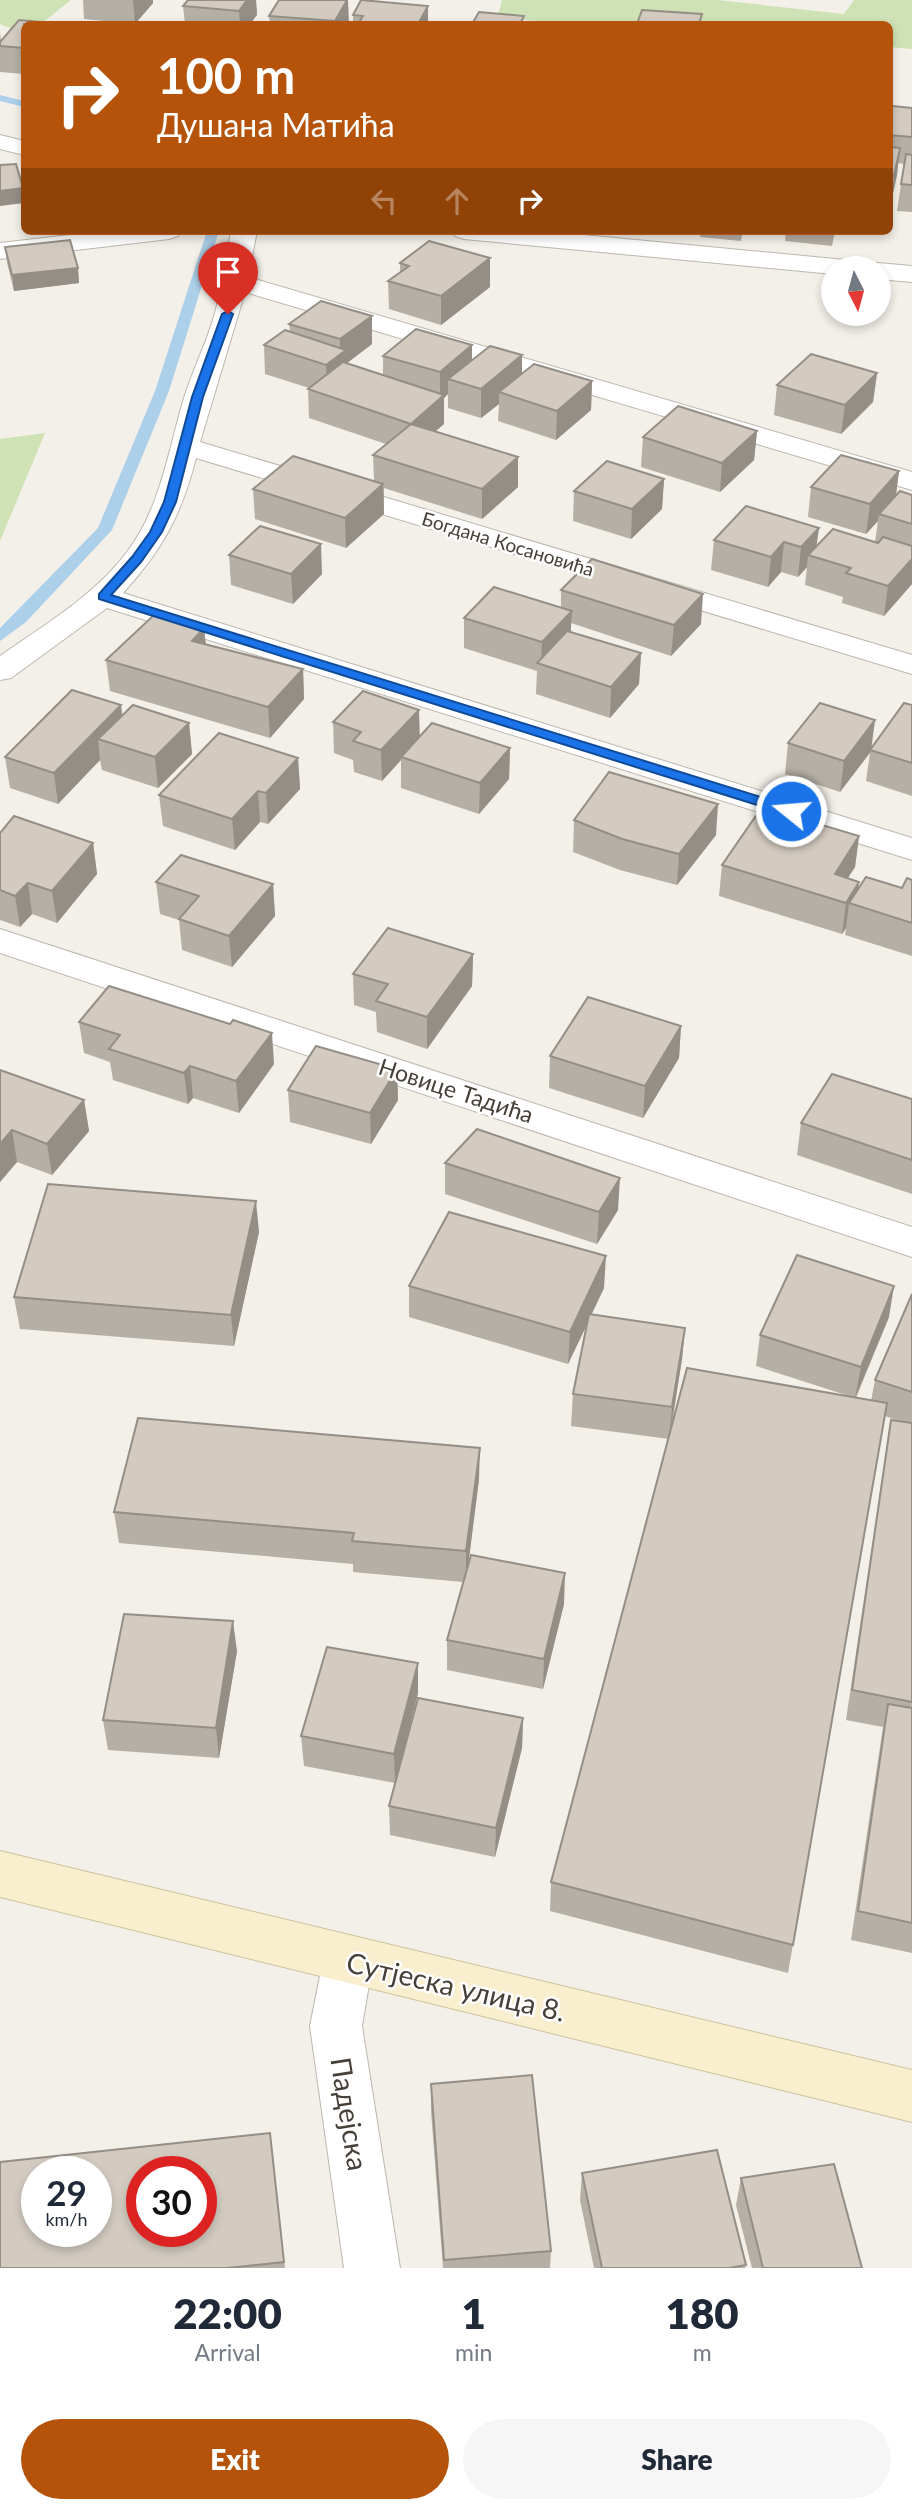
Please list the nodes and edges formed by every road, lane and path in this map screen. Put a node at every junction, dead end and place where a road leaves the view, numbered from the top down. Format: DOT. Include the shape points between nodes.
graph roads {
  1 [pos="0,142"];
  2 [pos="21,147"];
  3 [pos="135,235"];
  4 [pos="243,235"];
  5 [pos="505,235"];
  6 [pos="0,251"];
  7 [pos="821,266"];
  8 [pos="891,272"];
  9 [pos="912,274"];
  10 [pos="232,280"];
  11 [pos="185,446"];
  12 [pos="912,481"];
  13 [pos="103,597"];
  14 [pos="912,666"];
  15 [pos="0,670"];
  16 [pos="912,849"];
  17 [pos="0,941"];
  18 [pos="912,1242"];
  19 [pos="0,1874"];
  20 [pos="348,1961"];
  21 [pos="912,2096"];
  22 [pos="372,2268"];
  1 -- 2 [label="street"];
  3 -- 6 [label="street"];
  4 -- 10 [label="street"];
  5 -- 7 [label="street"];
  8 -- 9 [label="street"];
  10 -- 11 [label="street" via="228,314"];
  10 -- 12 [label="street"];
  11 -- 13 [label="street" via="170,502 156,532"];
  11 -- 14 [label="street, Богдана Косановића"];
  13 -- 15 [label="street"];
  13 -- 16 [label="street"];
  17 -- 18 [label="street, Новице Тадића"];
  19 -- 20 [label="street, Сутјеска улица 8."];
  20 -- 21 [label="street, Сутјеска улица 8."];
  20 -- 22 [label="street, Падејска" via="336,2026"];
}
